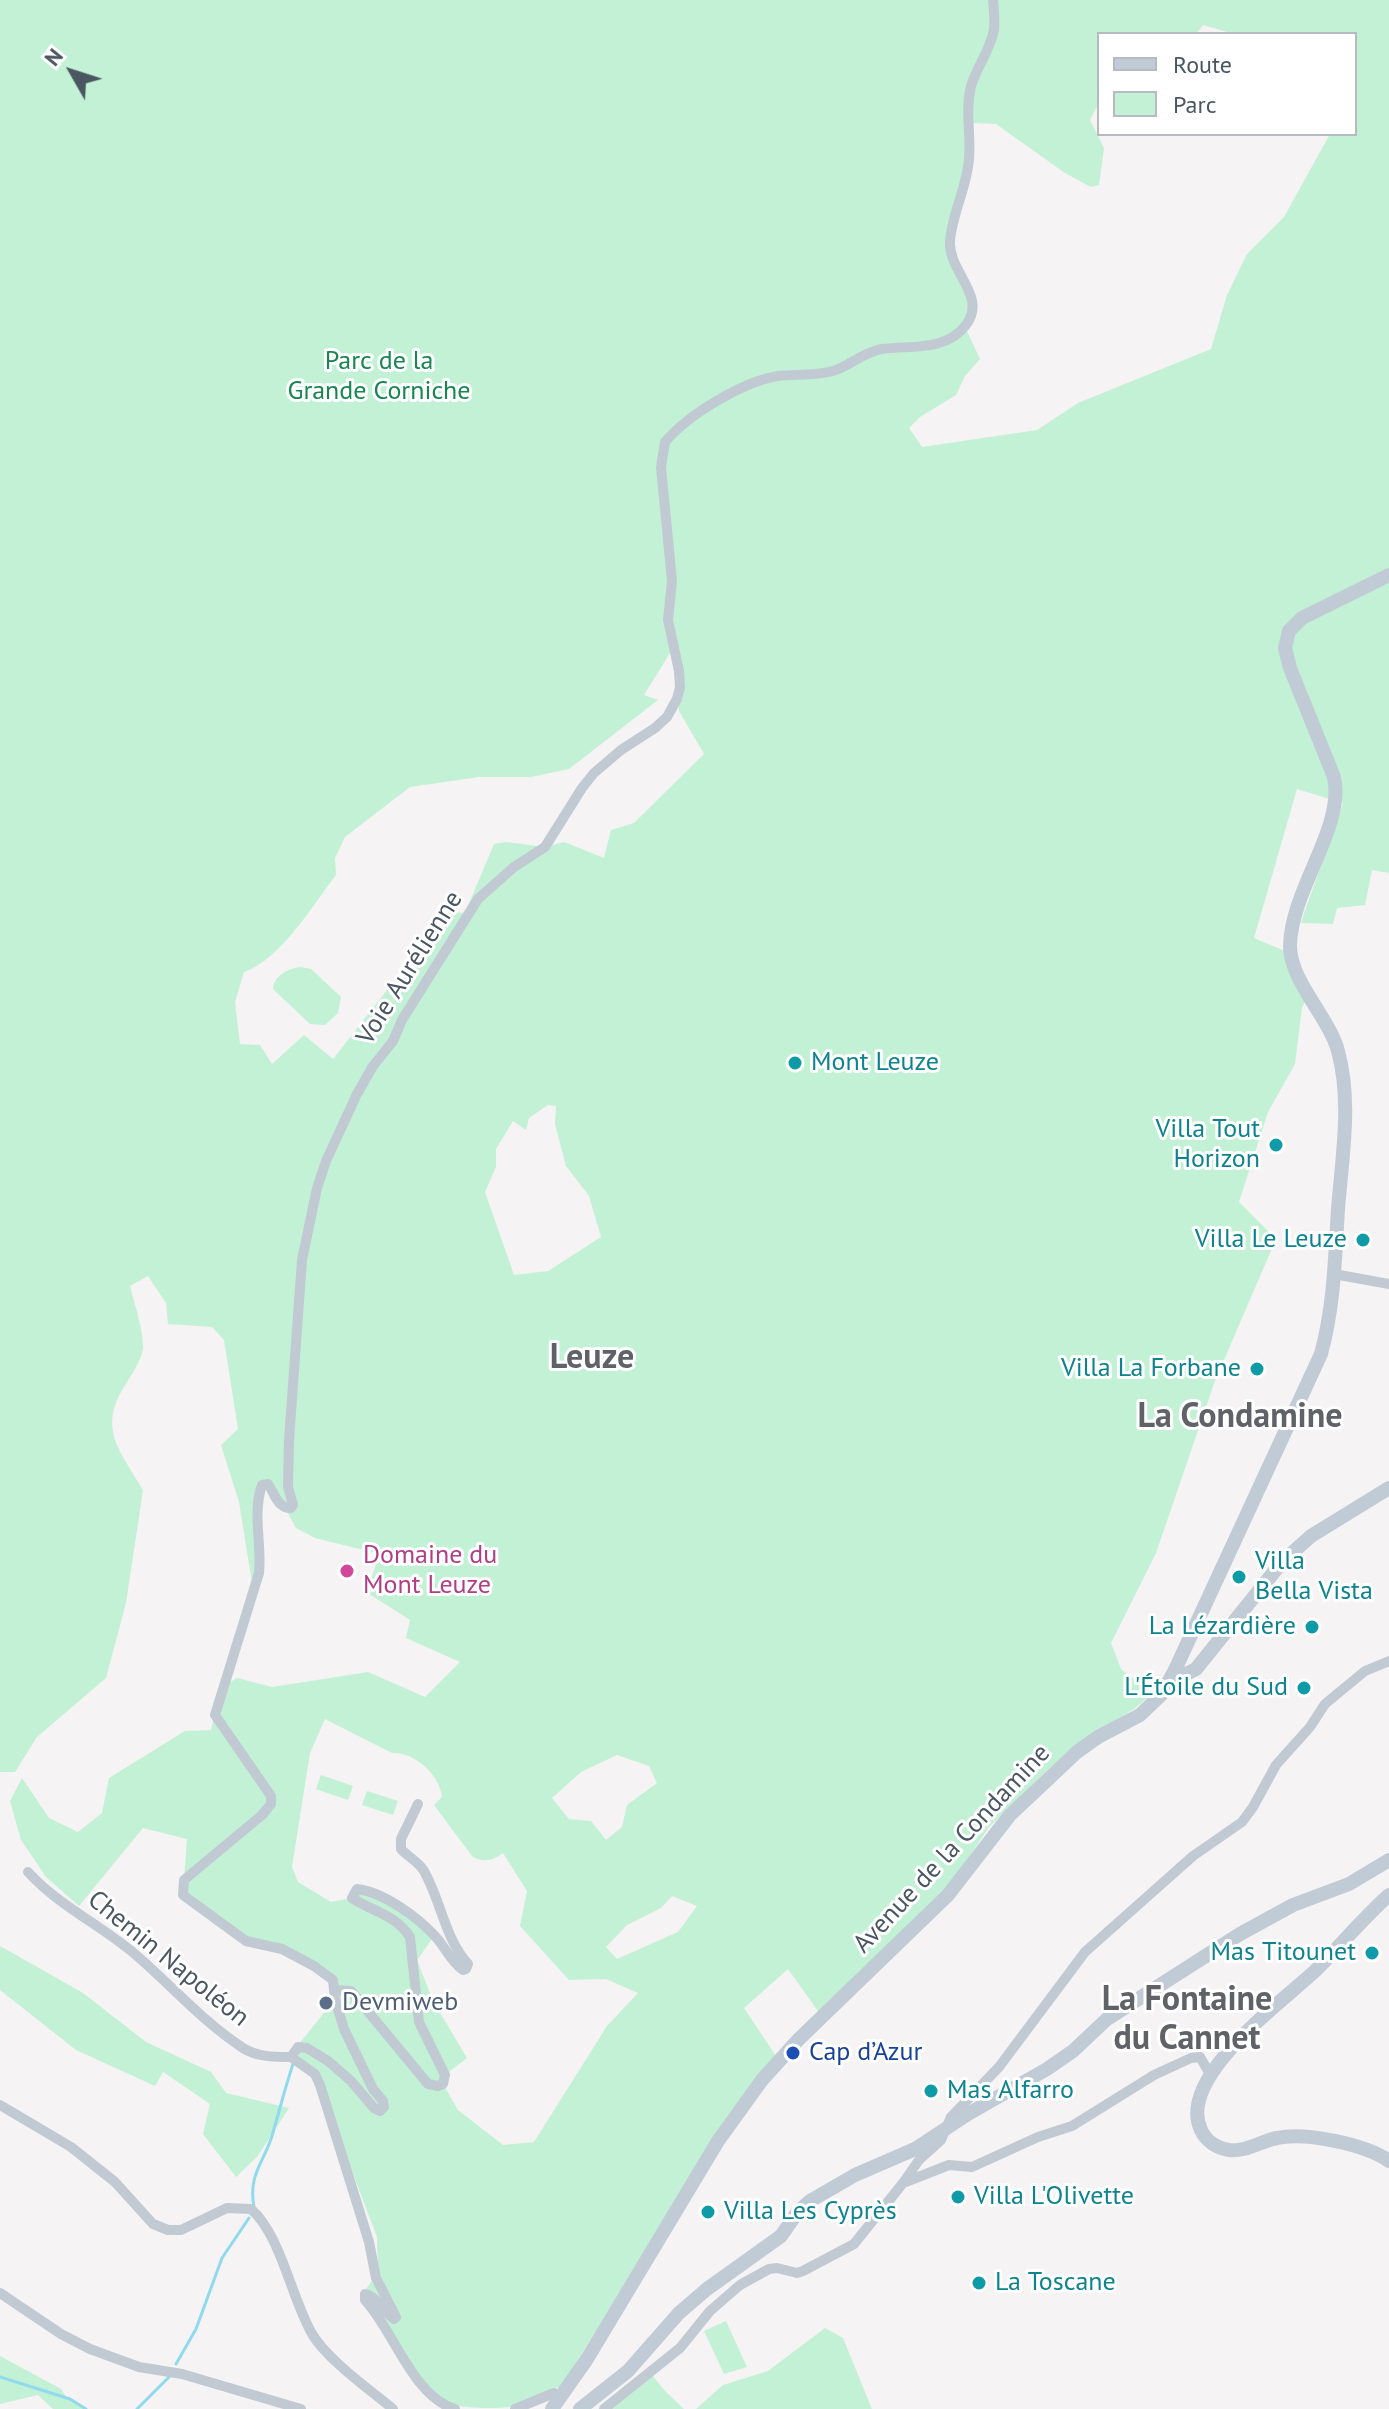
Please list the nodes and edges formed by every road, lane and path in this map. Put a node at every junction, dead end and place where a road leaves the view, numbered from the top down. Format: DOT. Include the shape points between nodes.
graph roads {
  1 [pos="993,0"];
  2 [pos="1389,575"];
  3 [pos="1334,1274"];
  4 [pos="1389,1284"];
  5 [pos="1389,1488"];
  6 [pos="1389,1661"];
  7 [pos="1174,1672"];
  8 [pos="418,1804"];
  9 [pos="1389,1860"];
  10 [pos="28,1872"];
  11 [pos="1389,1895"];
  12 [pos="336,1990"];
  13 [pos="291,2057"];
  14 [pos="1210,2074"];
  15 [pos="0,2105"];
  16 [pos="946,2128"];
  17 [pos="1389,2161"];
  18 [pos="903,2183"];
  19 [pos="0,2293"];
  20 [pos="557,2403"];
  21 [pos="301,2409"];
  22 [pos="393,2409"];
  23 [pos="455,2409"];
  24 [pos="515,2409"];
  25 [pos="580,2409"];
  26 [pos="604,2409"];
  1 -- 12 [label="street, Voie Aurélienne" via="991,40 971,88 969,161 950,242 973,300 973,314 943,343 881,349 836,370 751,382 696,415 665,442 661,467 672,581 668,620 680,687 672,708 655,728 594,773 545,847 514,867 470,908 373,1066 326,1161 302,1260 289,1453 293,1505 285,1508 268,1484 262,1485 257,1505 259,1573 215,1715 271,1796 271,1804 184,1880 182,1888 202,1911 246,1941 282,1949 314,1966 333,1980"];
  2 -- 3 [label="main road, Avenue de la Condamine" via="1302,618 1289,631 1285,648 1337,790 1290,947 1293,964 1336,1044 1344,1074"];
  3 -- 4 [label="street"];
  3 -- 7 [label="main road, Avenue de la Condamine" via="1321,1354"];
  5 -- 7 [label="main road" via="1297,1547 1196,1669"];
  6 -- 16 [label="street" via="1365,1671 1325,1704 1276,1765 1242,1822 1193,1856 1085,1952"];
  7 -- 20 [label="main road, Avenue de la Condamine" via="1161,1695 1140,1715 1077,1752 1010,1815 948,1895 762,2080 718,2141"];
  8 -- 12 [label="street" via="401,1849 423,1870 466,1969 455,1965 435,1935 392,1903 357,1889 352,1898 385,1913 410,1937 419,2022 445,2075 443,2084 428,2084 351,1991"];
  9 -- 16 [label="main road" via="1240,1934 1116,2012 1047,2069"];
  10 -- 13 [label="street, Chemin Napoléon" via="244,2048"];
  11 -- 14 [label="main road"];
  12 -- 13 [label="street, Chemin Napoléon" via="344,2029 384,2107 374,2108 351,2081 307,2048 298,2047"];
  13 -- 23 [label="street" via="315,2074 320,2085 376,2278 396,2317 390,2317 373,2296 365,2294 365,2300 422,2386"];
  14 -- 17 [label="main road" via="1196,2108 1203,2134 1215,2146 1238,2150 1294,2136 1355,2146"];
  14 -- 18 [label="street" via="1196,2056 1154,2075 1072,2126 972,2167 949,2165"];
  15 -- 22 [label="street" via="71,2147 115,2182 153,2224 181,2230 227,2208 251,2209 269,2230 313,2336"];
  16 -- 18 [label="street"];
  16 -- 25 [label="main road" via="810,2201 781,2236 679,2313 628,2371"];
  18 -- 26 [label="street" via="854,2244 803,2271 769,2269 740,2285 680,2348"];
  19 -- 21 [label="street" via="90,2349"];
  20 -- 24 [label="street" via="554,2393"];
}
